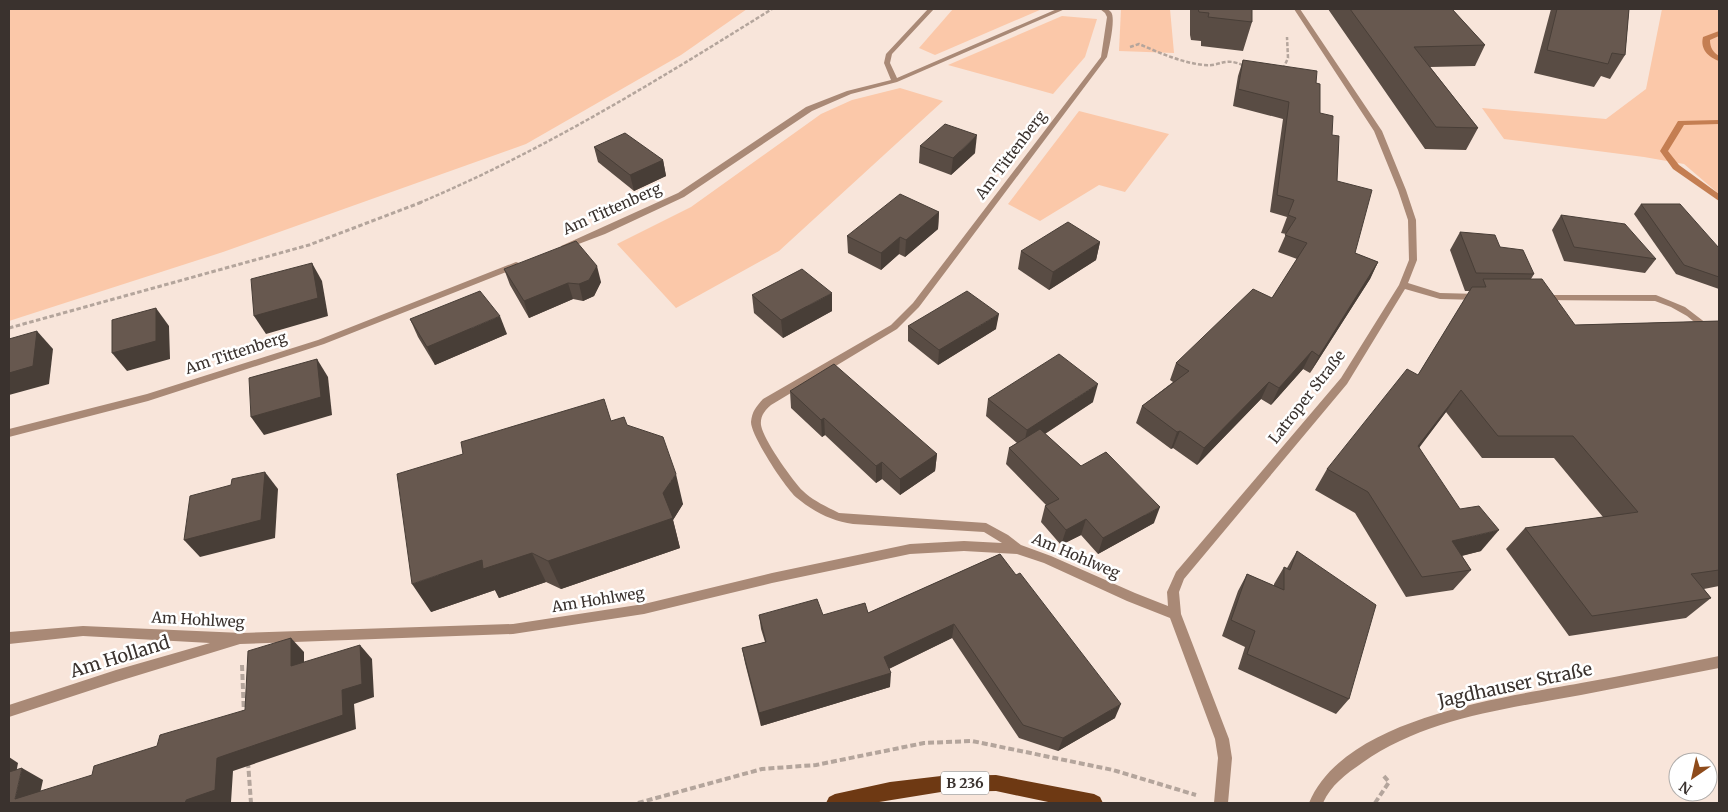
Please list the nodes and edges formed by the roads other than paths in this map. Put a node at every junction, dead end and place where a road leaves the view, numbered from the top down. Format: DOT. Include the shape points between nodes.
graph roads {
  1 [pos="931,9"];
  2 [pos="1062,9"];
  3 [pos="1103,9"];
  4 [pos="1297,9"];
  5 [pos="894,81"];
  6 [pos="560,248"];
  7 [pos="526,261"];
  8 [pos="1403,285"];
  9 [pos="1488,297"];
  10 [pos="1536,298"];
  11 [pos="1719,338"];
  12 [pos="9,433"];
  13 [pos="1017,549"];
  14 [pos="1175,614"];
  15 [pos="9,638"];
  16 [pos="242,639"];
  17 [pos="1719,662"];
  18 [pos="9,711"];
  19 [pos="836,803"];
  20 [pos="1094,803"];
  21 [pos="1221,803"];
  22 [pos="1316,803"];
  1 -- 5 [label="street" via="889,54 887,63"];
  2 -- 5 [label="street, Am Tittenberg"];
  3 -- 13 [label="street, Am Tittenberg" via="1110,17 1104,57 907,316 767,402 758,411 756,425 767,450 799,494 821,509 853,519 986,528"];
  4 -- 8 [label="street, Latroper Straße" via="1378,131 1402,190 1412,220 1414,240 1413,260"];
  5 -- 6 [label="street, Am Tittenberg" via="849,92 809,109 681,195"];
  7 -- 12 [label="street, Am Tittenberg" via="321,342 148,397"];
  8 -- 9 [label="street" via="1440,296"];
  8 -- 14 [label="street, Latroper Straße" via="1344,381 1180,576 1173,592"];
  10 -- 11 [label="street" via="1656,298 1687,311"];
  13 -- 14 [label="street, Am Hohlweg"];
  13 -- 16 [label="street, Am Hohlweg" via="964,546 910,549 772,578 644,610 514,630"];
  14 -- 21 [label="street, Latroper Straße" via="1222,739 1225,758"];
  15 -- 16 [label="street, Am Hohlweg" via="84,631"];
  16 -- 18 [label="street, Am Holland"];
  17 -- 22 [label="street, Jagdhauser Straße" via="1483,707 1419,725 1363,752 1336,774 1318,795"];
  19 -- 20 [label="main road, B 236" via="941,784 996,782"];
}
